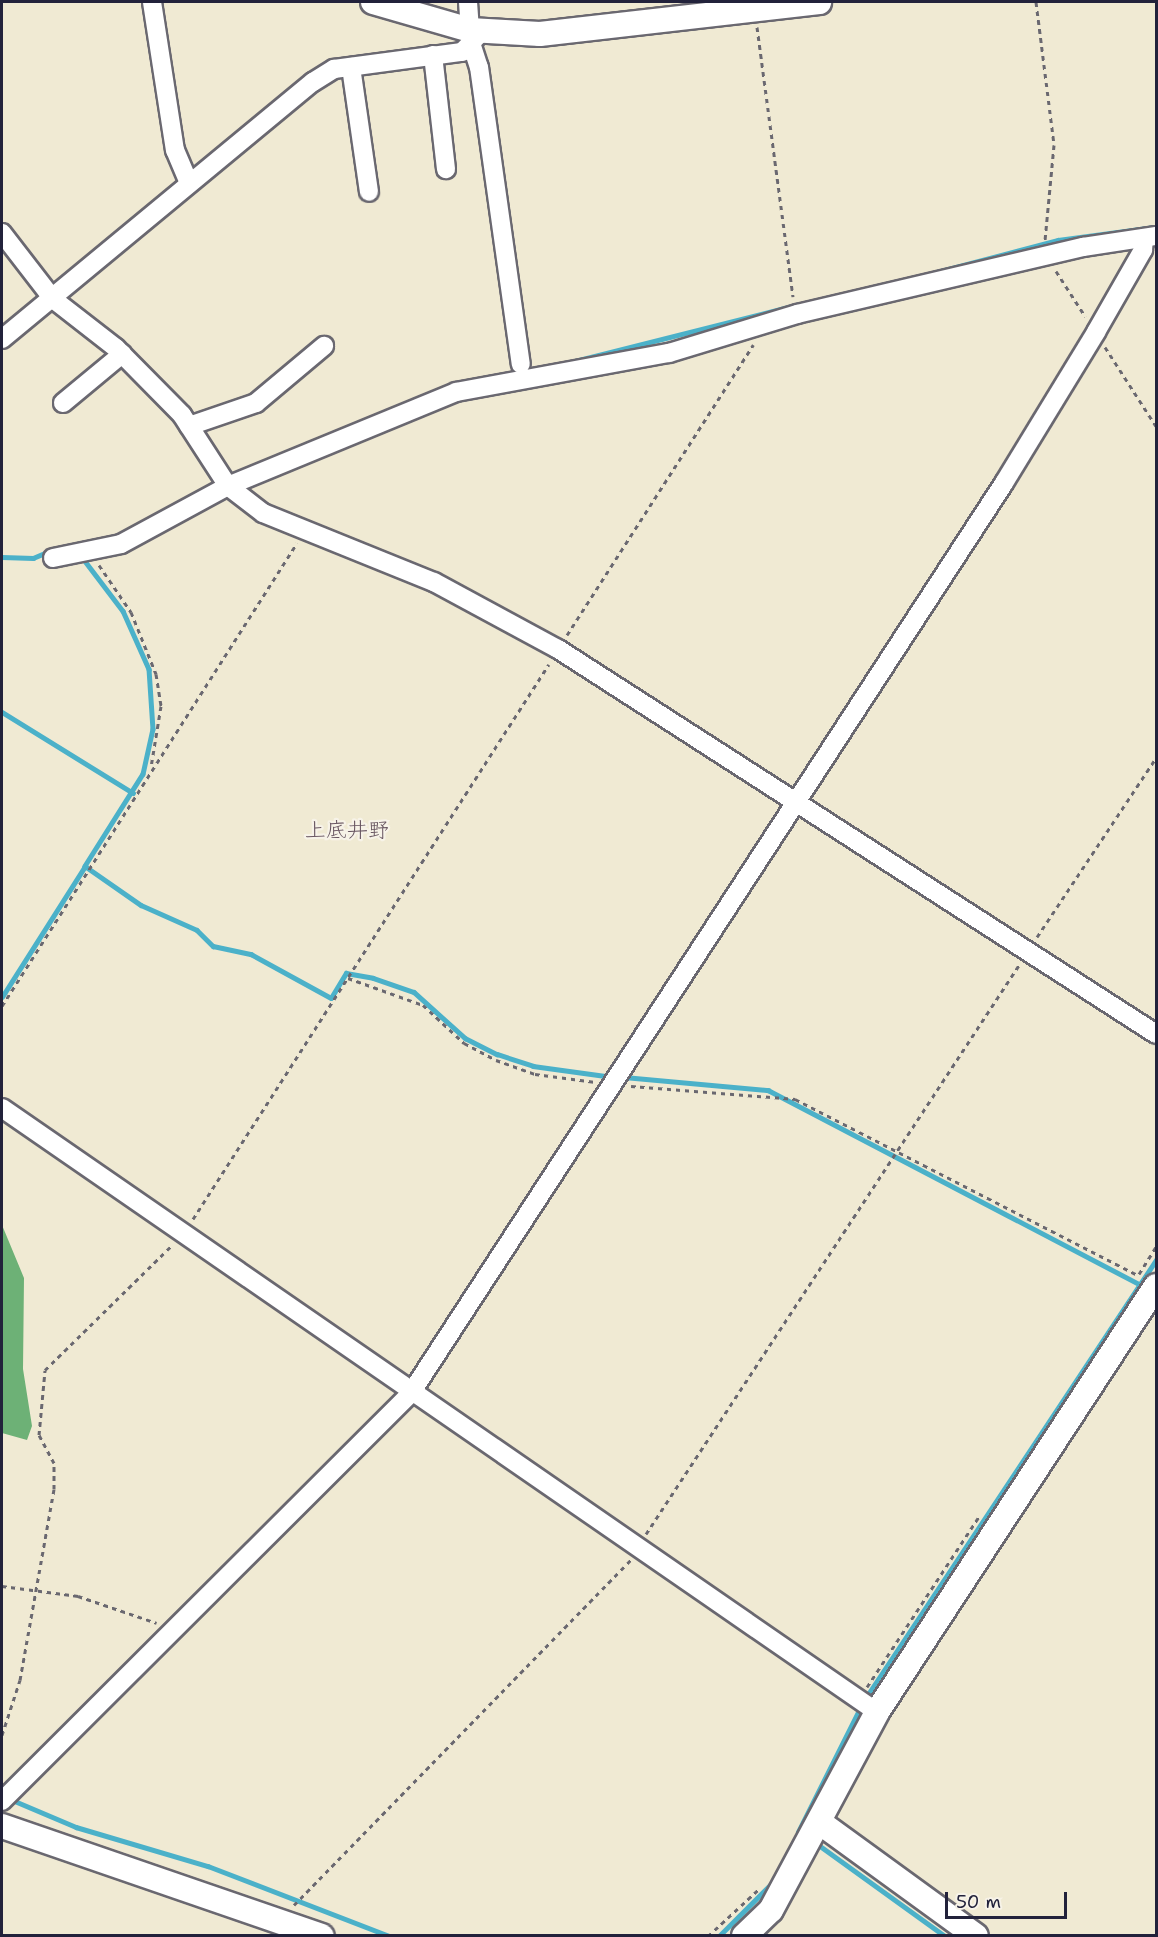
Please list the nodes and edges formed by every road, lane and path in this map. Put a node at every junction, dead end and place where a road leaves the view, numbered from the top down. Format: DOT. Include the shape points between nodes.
graph roads {
  1 [pos="152,2"];
  2 [pos="373,2"];
  3 [pos="468,2"];
  4 [pos="819,2"];
  5 [pos="1036,2"];
  6 [pos="755,11"];
  7 [pos="475,36"];
  8 [pos="433,56"];
  9 [pos="351,67"];
  10 [pos="446,170"];
  11 [pos="189,183"];
  12 [pos="369,192"];
  13 [pos="2,233"];
  14 [pos="1150,237"];
  15 [pos="1048,255"];
  16 [pos="53,299"];
  17 [pos="797,314"];
  18 [pos="768,321"];
  19 [pos="1096,332"];
  20 [pos="2,339"];
  21 [pos="324,346"];
  22 [pos="122,354"];
  23 [pos="521,364"];
  24 [pos="63,403"];
  25 [pos="189,426"];
  26 [pos="1156,426"];
  27 [pos="228,486"];
  28 [pos="304,532"];
  29 [pos="89,551"];
  30 [pos="53,558"];
  31 [pos="558,649"];
  32 [pos="1156,758"];
  33 [pos="150,769"];
  34 [pos="796,801"];
  35 [pos="1027,952"];
  36 [pos="348,978"];
  37 [pos="2,1006"];
  38 [pos="1156,1034"];
  39 [pos="613,1085"];
  40 [pos="2,1108"];
  41 [pos="901,1149"];
  42 [pos="184,1233"];
  43 [pos="1149,1293"];
  44 [pos="411,1393"];
  45 [pos="638,1548"];
  46 [pos="2,1586"];
  47 [pos="36,1592"];
  48 [pos="174,1633"];
  49 [pos="877,1712"];
  50 [pos="2,1735"];
  51 [pos="2,1800"];
  52 [pos="822,1824"];
  53 [pos="2,1826"];
  54 [pos="763,1884"];
  55 [pos="287,1923"];
  56 [pos="322,1935"];
  57 [pos="708,1935"];
  58 [pos="744,1935"];
  59 [pos="976,1935"];
  1 -- 11 [label="street" via="175,150"];
  2 -- 7 [label="street"];
  3 -- 7 [label="street"];
  4 -- 6 [label="street"];
  5 -- 15 [label="path" via="1054,145 1043,230"];
  6 -- 7 [label="street" via="572,32"];
  6 -- 17 [label="path"];
  7 -- 8 [label="street"];
  7 -- 23 [label="street"];
  8 -- 9 [label="street"];
  8 -- 10 [label="street"];
  9 -- 11 [label="street" via="334,69 284,102"];
  9 -- 12 [label="street"];
  11 -- 16 [label="street"];
  13 -- 16 [label="street"];
  14 -- 15 [label="street"];
  14 -- 19 [label="street"];
  15 -- 17 [label="street"];
  15 -- 19 [label="path"];
  16 -- 20 [label="street"];
  16 -- 22 [label="street"];
  17 -- 18 [label="street"];
  18 -- 27 [label="street" via="669,353 456,392"];
  18 -- 31 [label="path"];
  19 -- 26 [label="path"];
  19 -- 34 [label="street"];
  21 -- 25 [label="street" via="256,403"];
  22 -- 24 [label="street"];
  22 -- 25 [label="street"];
  25 -- 27 [label="street"];
  27 -- 28 [label="street" via="263,513"];
  27 -- 29 [label="street" via="150,532"];
  28 -- 31 [label="street" via="434,582"];
  28 -- 33 [label="path"];
  29 -- 30 [label="street"];
  29 -- 33 [label="path" via="149,648 161,706"];
  31 -- 34 [label="street"];
  31 -- 36 [label="path"];
  32 -- 35 [label="path"];
  33 -- 37 [label="path"];
  34 -- 35 [label="street"];
  34 -- 39 [label="street"];
  35 -- 38 [label="street"];
  35 -- 41 [label="path"];
  36 -- 39 [label="path" via="423,1005 464,1043 495,1060 535,1074"];
  36 -- 42 [label="path"];
  39 -- 41 [label="path" via="795,1099"];
  39 -- 44 [label="street"];
  40 -- 42 [label="street"];
  41 -- 43 [label="path"];
  41 -- 45 [label="path"];
  42 -- 44 [label="street"];
  42 -- 47 [label="path" via="45,1370 39,1435 54,1463 54,1489"];
  43 -- 49 [label="street"];
  44 -- 45 [label="street"];
  44 -- 48 [label="street"];
  45 -- 49 [label="street"];
  45 -- 55 [label="path" via="587,1606 298,1895"];
  46 -- 47 [label="path"];
  47 -- 48 [label="path" via="78,1596"];
  47 -- 50 [label="path" via="20,1680"];
  48 -- 51 [label="street"];
  49 -- 52 [label="street"];
  52 -- 58 [label="street" via="771,1910"];
  52 -- 59 [label="street"];
  53 -- 55 [label="street"];
  54 -- 57 [label="path"];
  55 -- 56 [label="street"];
}
